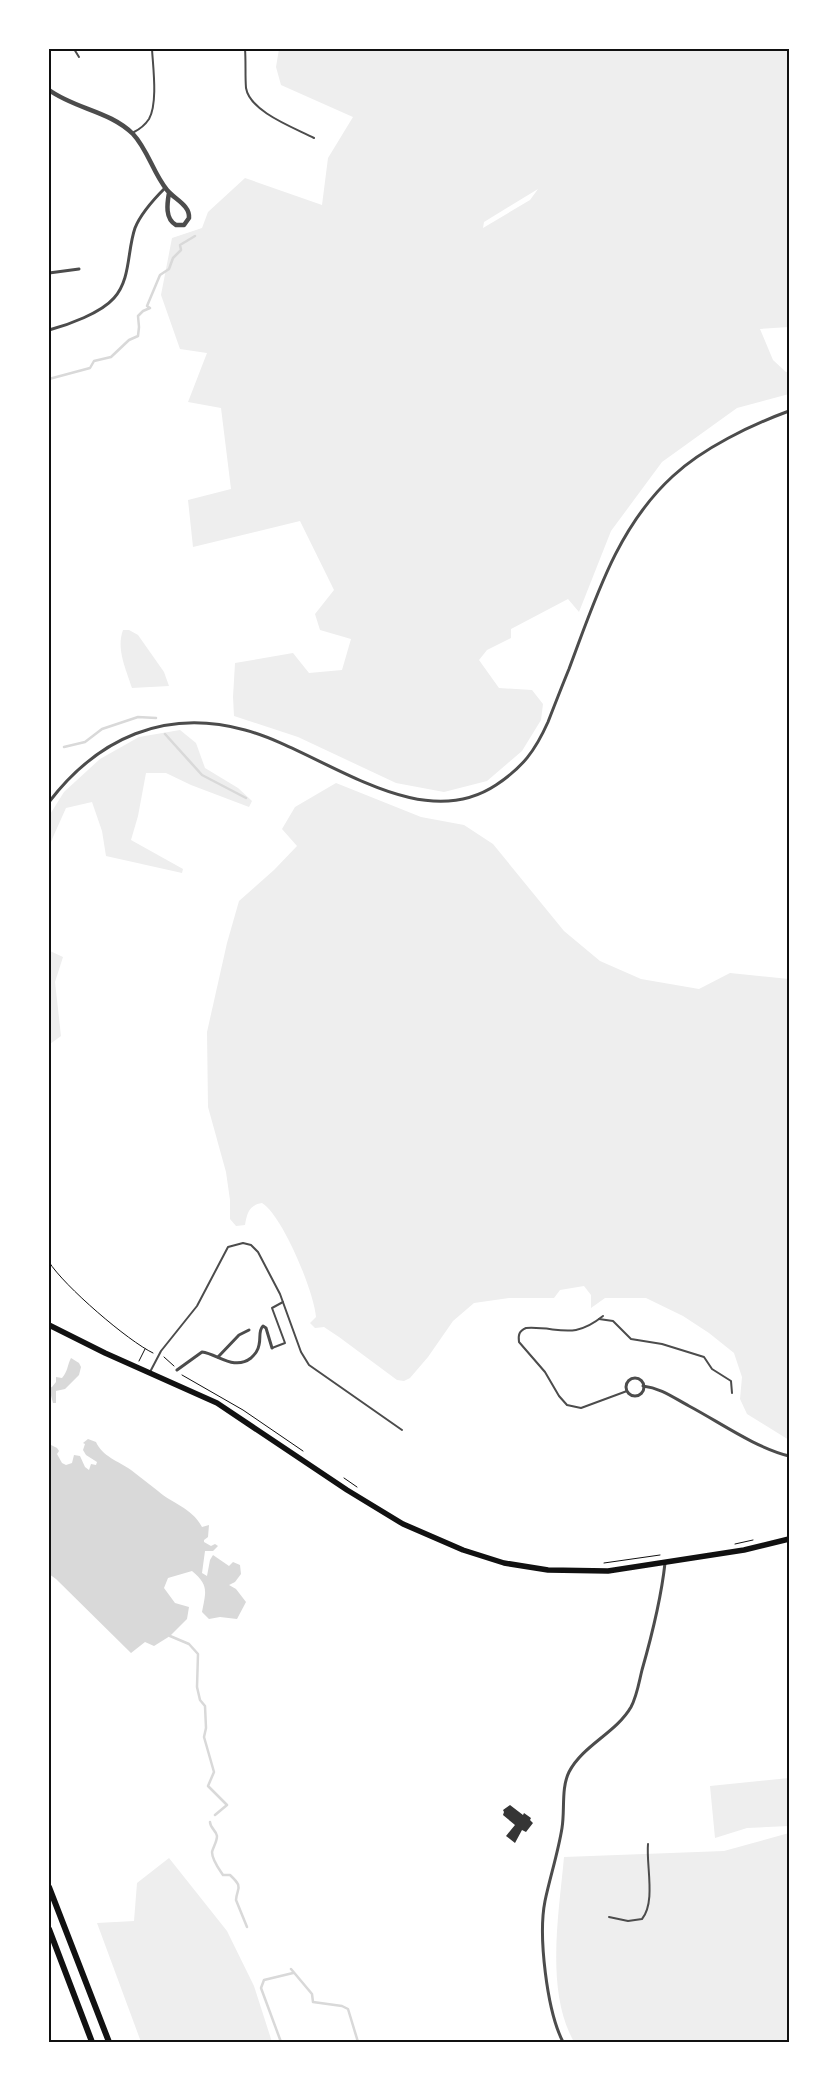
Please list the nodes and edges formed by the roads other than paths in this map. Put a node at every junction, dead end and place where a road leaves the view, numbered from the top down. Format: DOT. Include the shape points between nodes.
graph roads {
  1 [pos="74,49"];
  2 [pos="152,49"];
  3 [pos="245,49"];
  4 [pos="79,57"];
  5 [pos="49,90"];
  6 [pos="132,133"];
  7 [pos="314,138"];
  8 [pos="165,188"];
  9 [pos="169,193"];
  10 [pos="79,269"];
  11 [pos="49,273"];
  12 [pos="49,330"];
  13 [pos="789,411"];
  14 [pos="49,802"];
  15 [pos="283,1302"];
  16 [pos="603,1316"];
  17 [pos="599,1320"];
  18 [pos="49,1324"];
  19 [pos="249,1330"];
  20 [pos="272,1348"];
  21 [pos="218,1357"];
  22 [pos="177,1370"];
  23 [pos="150,1372"];
  24 [pos="644,1386"];
  25 [pos="627,1391"];
  26 [pos="732,1393"];
  27 [pos="402,1430"];
  28 [pos="789,1456"];
  29 [pos="789,1539"];
  30 [pos="665,1564"];
  31 [pos="648,1844"];
  32 [pos="49,1887"];
  33 [pos="610,1918"];
  34 [pos="49,1929"];
  35 [pos="92,2042"];
  36 [pos="109,2042"];
  37 [pos="563,2042"];
  1 -- 4 [label="lane"];
  2 -- 6 [label="lane" via="150,116"];
  3 -- 7 [label="lane" via="246,88 253,101 266,114"];
  5 -- 6 [label="street" via="68,102 117,122"];
  6 -- 8 [label="street"];
  8 -- 9 [label="street"];
  8 -- 12 [label="street" via="136,225 125,279 114,298 93,312"];
  9 -- 9 [label="street" via="170,221 184,225 190,218 188,210"];
  10 -- 11 [label="street"];
  13 -- 14 [label="street" via="717,445 674,475 651,499 632,524 610,564 536,745 521,767 490,790 460,800 434,802 411,798 358,779 253,732 225,725 195,723 152,728 111,744 76,770"];
  15 -- 20 [label="lane" via="272,1308 285,1343"];
  15 -- 23 [label="lane" via="258,1252 247,1243 228,1247 197,1306 158,1354"];
  15 -- 27 [label="lane" via="307,1362"];
  16 -- 17 [label="lane"];
  17 -- 25 [label="lane" via="576,1331 526,1328 518,1336 519,1342 567,1405 581,1408"];
  17 -- 26 [label="lane" via="614,1322 631,1339 662,1344 704,1357 712,1369 732,1382"];
  18 -- 23 [label="main road"];
  19 -- 21 [label="street" via="239,1335"];
  20 -- 21 [label="street" via="263,1326 259,1347 251,1358 234,1363"];
  21 -- 22 [label="street" via="200,1352"];
  23 -- 30 [label="main road" via="217,1403 403,1524 463,1550 504,1563 564,1571 608,1571"];
  24 -- 25 [label="street" via="636,1395"];
  24 -- 25 [label="street" via="641,1380 632,1378 626,1385"];
  24 -- 28 [label="street" via="668,1394 757,1444"];
  29 -- 30 [label="main road"];
  30 -- 37 [label="street" via="654,1624 632,1706 616,1726 575,1762 568,1774 562,1828 545,1902 543,1931 552,2008"];
  31 -- 33 [label="lane" via="650,1886 646,1914 642,1919 628,1922"];
  32 -- 36 [label="highway"];
  34 -- 35 [label="highway"];
}
